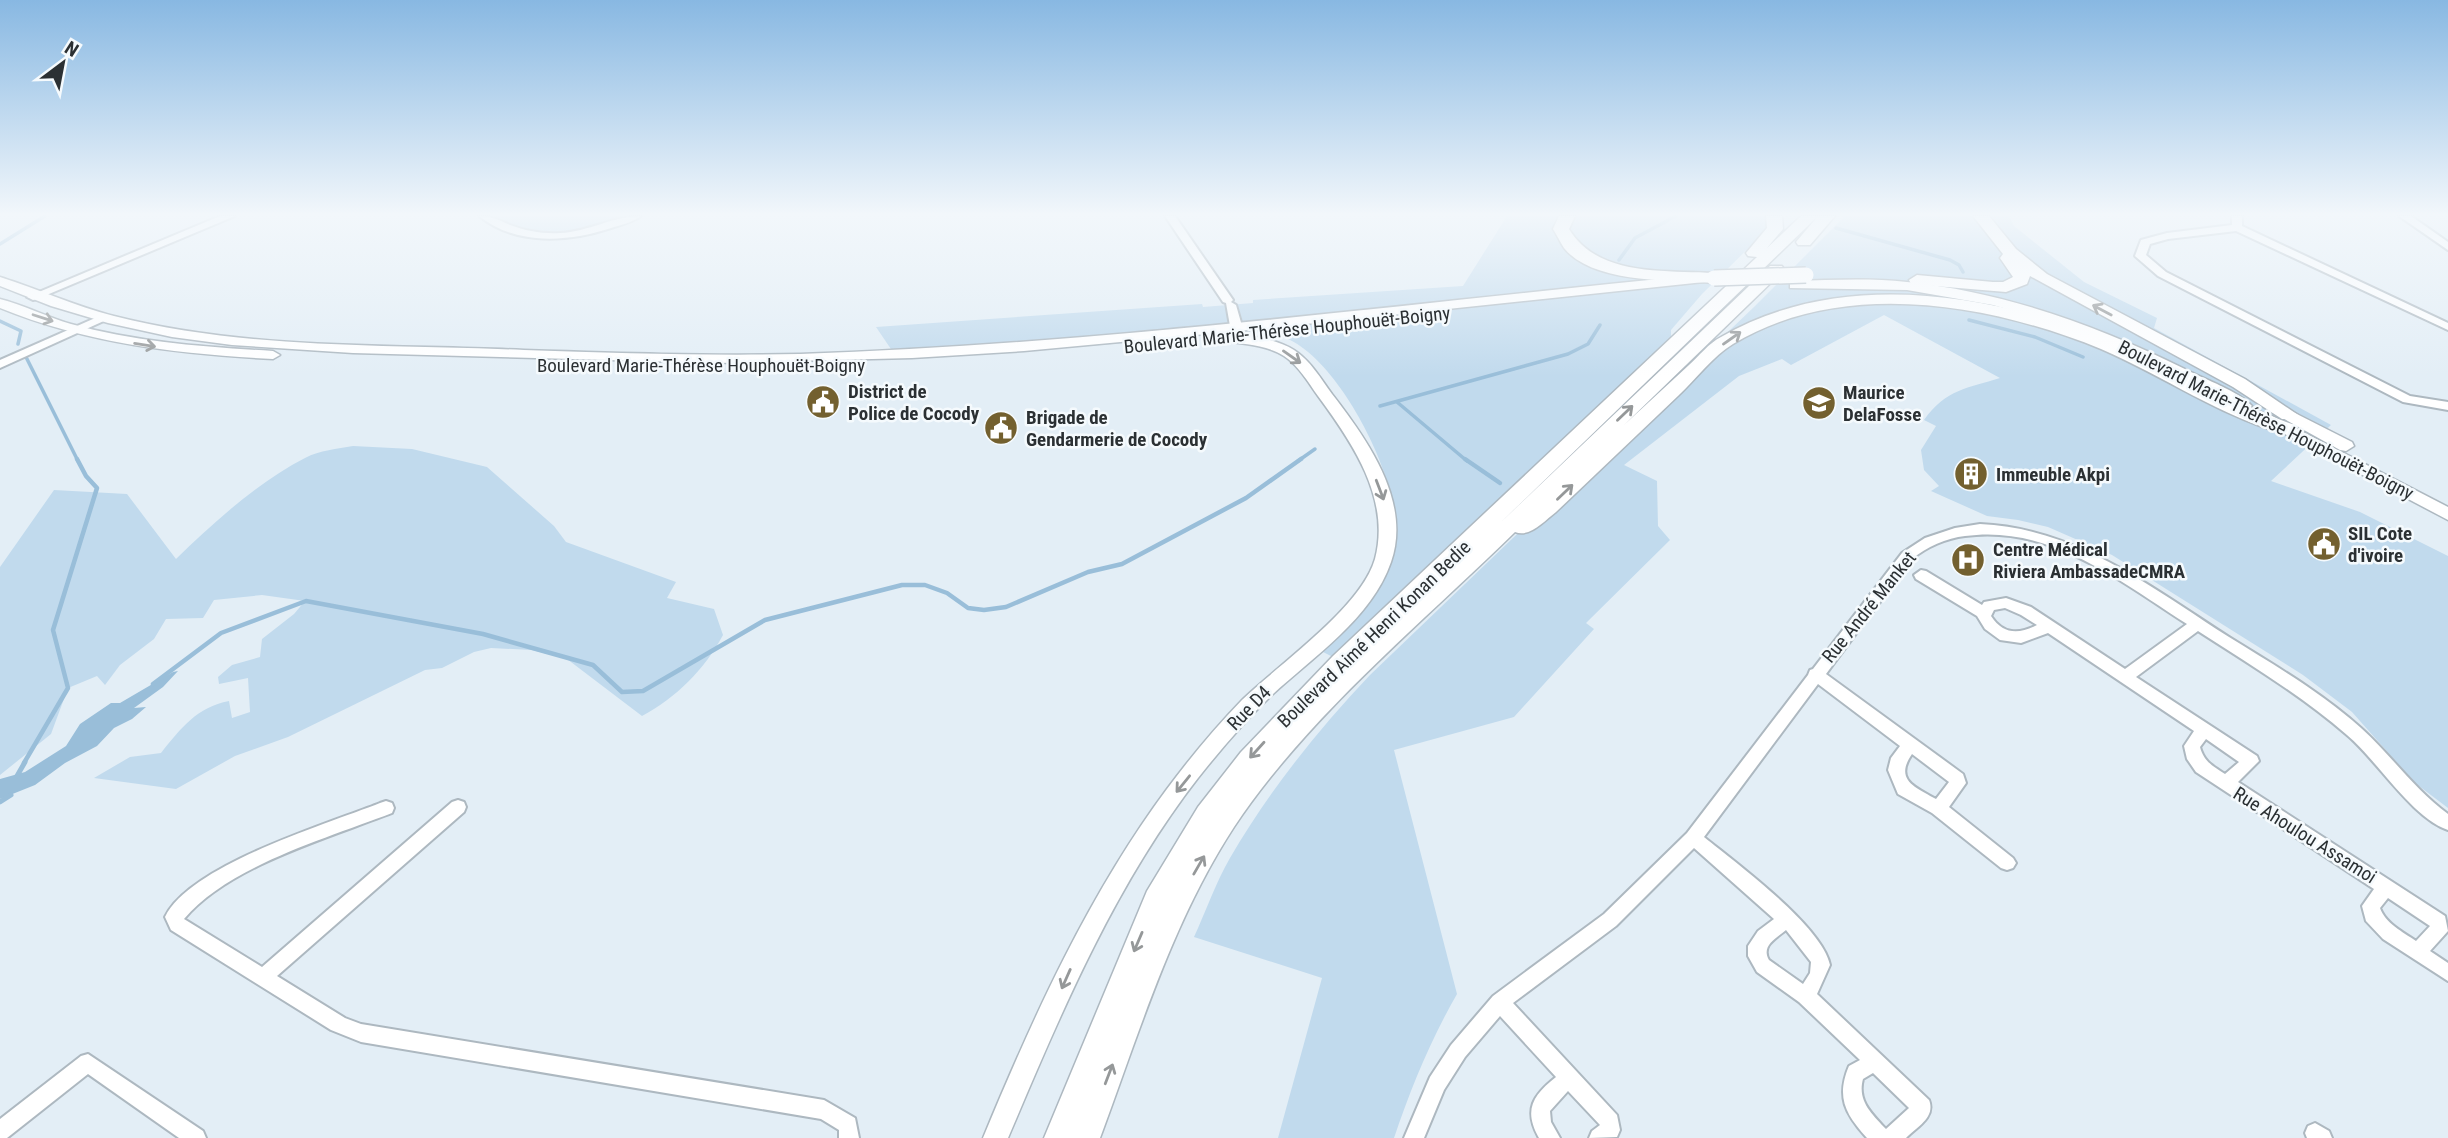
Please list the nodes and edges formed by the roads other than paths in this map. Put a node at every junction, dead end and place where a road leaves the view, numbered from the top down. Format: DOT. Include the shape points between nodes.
graph roads {
  1 [pos="101,269"];
  2 [pos="1206,269"];
  3 [pos="1623,269"];
  4 [pos="1738,269"];
  5 [pos="1753,269"];
  6 [pos="1776,269"];
  7 [pos="2018,269"];
  8 [pos="2031,269"];
  9 [pos="2156,269"];
  10 [pos="2332,269"];
  11 [pos="1800,280"];
  12 [pos="1917,280"];
  13 [pos="0,281"];
  14 [pos="1712,282"];
  15 [pos="33,297"];
  16 [pos="0,303"];
  17 [pos="102,318"];
  18 [pos="2448,327"];
  19 [pos="78,330"];
  20 [pos="1232,332"];
  21 [pos="1674,343"];
  22 [pos="0,364"];
  23 [pos="2448,406"];
  24 [pos="2289,422"];
  25 [pos="2448,501"];
  26 [pos="2448,514"];
  27 [pos="1921,575"];
  28 [pos="1436,597"];
  29 [pos="1984,614"];
  30 [pos="2198,623"];
  31 [pos="2047,626"];
  32 [pos="1815,674"];
  33 [pos="2124,678"];
  34 [pos="2203,730"];
  35 [pos="1909,746"];
  36 [pos="2225,784"];
  37 [pos="458,807"];
  38 [pos="1938,807"];
  39 [pos="386,808"];
  40 [pos="2448,823"];
  41 [pos="1693,838"];
  42 [pos="2007,863"];
  43 [pos="2386,887"];
  44 [pos="1787,919"];
  45 [pos="2417,952"];
  46 [pos="2448,973"];
  47 [pos="263,977"];
  48 [pos="1806,996"];
  49 [pos="1500,1002"];
  50 [pos="1875,1062"];
  51 [pos="1569,1078"];
  52 [pos="0,1131"];
  53 [pos="196,1138"];
  54 [pos="849,1138"];
  55 [pos="995,1138"];
  56 [pos="1059,1138"];
  57 [pos="1085,1138"];
  58 [pos="1414,1138"];
  59 [pos="1550,1138"];
  60 [pos="1599,1138"];
  61 [pos="1880,1138"];
  62 [pos="1891,1138"];
  1 -- 15 [label="street"];
  2 -- 20 [label="street" via="1228,302"];
  3 -- 14 [label="highway"];
  4 -- 21 [label="highway" via="1679,330"];
  5 -- 21 [label="highway, Boulevard Aimé Henri Konan Bedie"];
  28 -- 6 [label="highway, Boulevard Aimé Henri Konan Bedie, one-way"];
  7 -- 12 [label="highway" via="2021,280 2006,287"];
  24 -- 8 [label="highway, one-way" via="2247,388"];
  9 -- 23 [label="street" via="2407,399"];
  10 -- 18 [label="street"];
  11 -- 12 [label="main road, Boulevard Marie-Thérèse Houphouët-Boigny" via="1878,276"];
  11 -- 14 [label="main road, Boulevard Marie-Thérèse Houphouët-Boigny"];
  11 -- 24 [label="main road, Boulevard Marie-Thérèse Houphouët-Boigny" via="1910,286 2028,311 2139,351"];
  12 -- 24 [label="main road, Boulevard Marie-Thérèse Houphouët-Boigny" via="2000,296 2106,328 2143,343"];
  13 -- 15 [label="main road, Boulevard Marie-Thérèse Houphouët-Boigny"];
  14 -- 20 [label="main road, Boulevard Marie-Thérèse Houphouët-Boigny" via="1314,330"];
  15 -- 17 [label="main road, Boulevard Marie-Thérèse Houphouët-Boigny"];
  16 -- 19 [label="main road, Boulevard Marie-Thérèse Houphouët-Boigny, one-way"];
  17 -- 19 [label="street"];
  17 -- 20 [label="main road, Boulevard Marie-Thérèse Houphouët-Boigny" via="264,343 769,359"];
  19 -- 20 [label="main road, Boulevard Marie-Thérèse Houphouët-Boigny, one-way" via="169,348 325,358 761,369 921,363"];
  19 -- 22 [label="street"];
  20 -- 55 [label="main road, Rue D4, one-way" via="1293,356 1342,417 1371,466 1384,501 1388,540 1383,561 1372,586 1353,608 1220,739 1173,797 1114,884 1072,964"];
  21 -- 56 [label="highway, Boulevard Aimé Henri Konan Bedie, one-way" via="1304,698 1241,770 1207,814 1156,899"];
  24 -- 25 [label="main road, Boulevard Marie-Thérèse Houphouët-Boigny"];
  24 -- 26 [label="main road, Boulevard Marie-Thérèse Houphouët-Boigny"];
  28 -- 24 [label="highway, one-way" via="1549,507 1724,342 1762,321 1805,308 1897,300 2022,318 2132,356 2262,422"];
  27 -- 29 [label="street"];
  57 -- 28 [label="highway, Boulevard Aimé Henri Konan Bedie, one-way" via="1176,906 1224,821 1319,707"];
  29 -- 31 [label="street, Rue Ahoulou Assamoi" via="1989,606 2006,603"];
  29 -- 31 [label="street" via="1995,630 2015,638 2032,636"];
  30 -- 32 [label="street, Rue André Manket" via="2074,549 2020,532 1967,529 1925,542 1907,556"];
  30 -- 33 [label="street"];
  30 -- 40 [label="street, Rue André Manket" via="2341,719 2426,807"];
  31 -- 33 [label="street, Rue Ahoulou Assamoi"];
  32 -- 35 [label="street"];
  32 -- 41 [label="street, Rue André Manket"];
  33 -- 34 [label="street, Rue Ahoulou Assamoi"];
  34 -- 36 [label="street, Rue Ahoulou Assamoi" via="2192,746 2195,759"];
  34 -- 36 [label="street, Rue Ahoulou Assamoi" via="2251,761"];
  35 -- 38 [label="street" via="1897,763 1897,779 1904,789"];
  35 -- 38 [label="street" via="1958,780"];
  36 -- 43 [label="street, Rue Ahoulou Assamoi"];
  37 -- 47 [label="street"];
  38 -- 42 [label="street"];
  39 -- 47 [label="street" via="229,872 179,909 174,918 177,924"];
  41 -- 44 [label="street"];
  41 -- 49 [label="street, Rue André Manket" via="1610,920"];
  43 -- 45 [label="street, Rue Ahoulou Assamoi" via="2373,900 2372,915"];
  43 -- 45 [label="street, Rue Ahoulou Assamoi" via="2441,924"];
  44 -- 48 [label="street" via="1821,963"];
  44 -- 48 [label="street" via="1764,936 1757,956 1763,967"];
  45 -- 46 [label="street, Rue Ahoulou Assamoi"];
  47 -- 54 [label="street" via="338,1024 361,1033 824,1110 848,1125"];
  48 -- 50 [label="street"];
  49 -- 51 [label="street"];
  49 -- 58 [label="street, Rue André Manket" via="1437,1084"];
  50 -- 61 [label="street" via="1856,1073 1850,1092 1852,1104"];
  50 -- 62 [label="street" via="1922,1108"];
  51 -- 59 [label="street" via="1542,1102 1541,1124"];
  51 -- 60 [label="street" via="1610,1122 1610,1130"];
  52 -- 53 [label="street" via="88,1063"];
}
